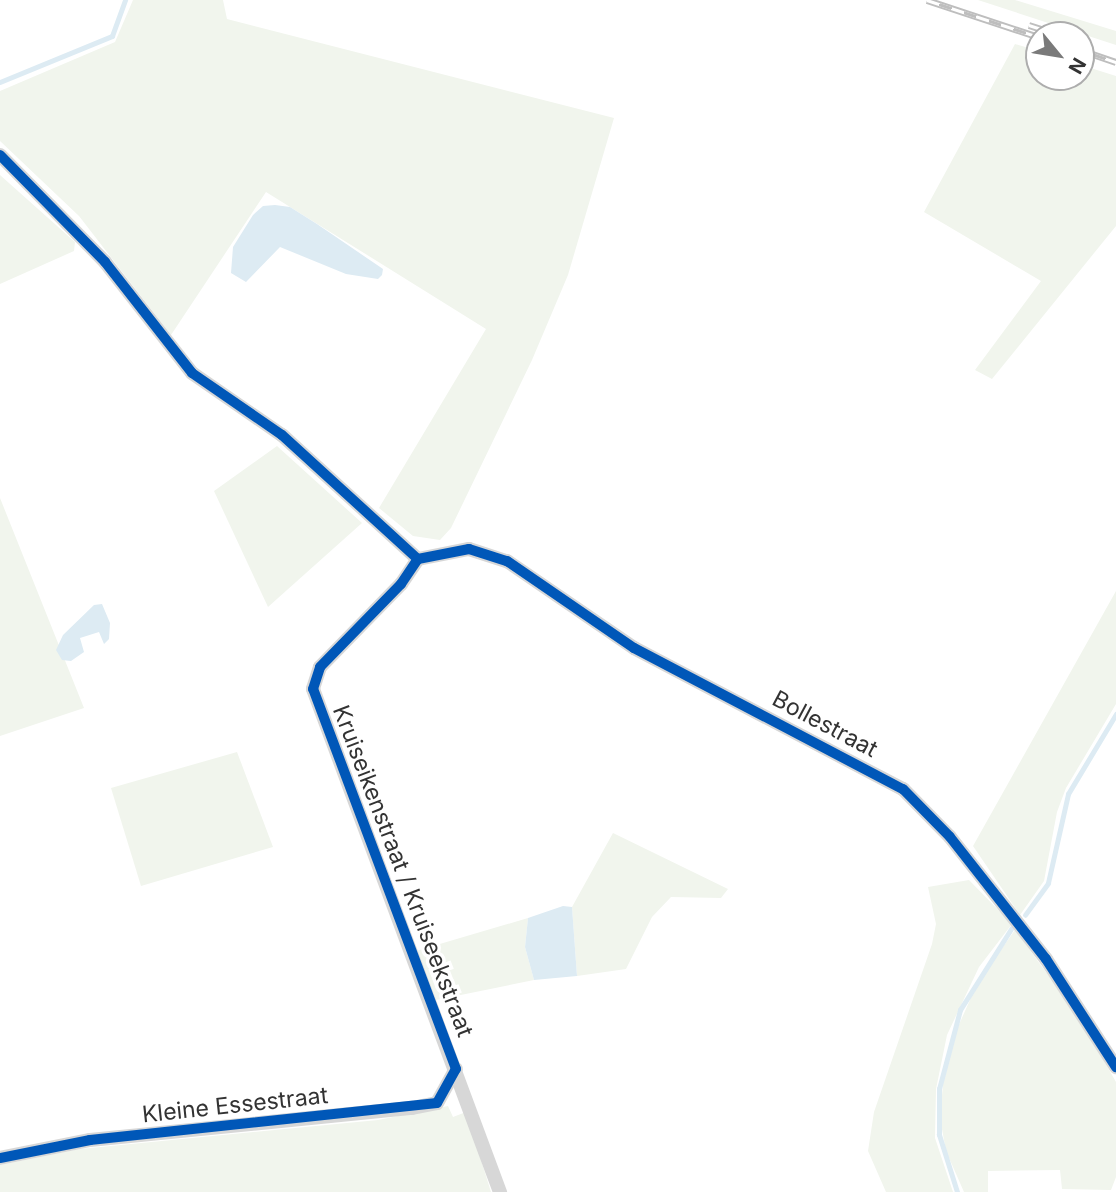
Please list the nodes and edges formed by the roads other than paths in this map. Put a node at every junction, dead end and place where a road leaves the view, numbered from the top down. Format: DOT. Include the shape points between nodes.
graph roads {
  1 [pos="0,155"];
  2 [pos="418,559"];
  3 [pos="1116,1067"];
  4 [pos="456,1069"];
  5 [pos="0,1158"];
  6 [pos="500,1192"];
  1 -- 2 [label="street" via="106,262 192,373 282,435"];
  2 -- 3 [label="street, Bollestraat" via="469,549 507,561 635,648 902,789 950,837 1046,959"];
  2 -- 4 [label="street, Kruiseikenstraat / Kruiseekstraat" via="401,584 320,667 313,689"];
  4 -- 5 [label="street, Kleine Essestraat" via="437,1103 412,1108 90,1140"];
  4 -- 6 [label="street, Kruiseikenstraat / Kruiseekstraat"];
}
